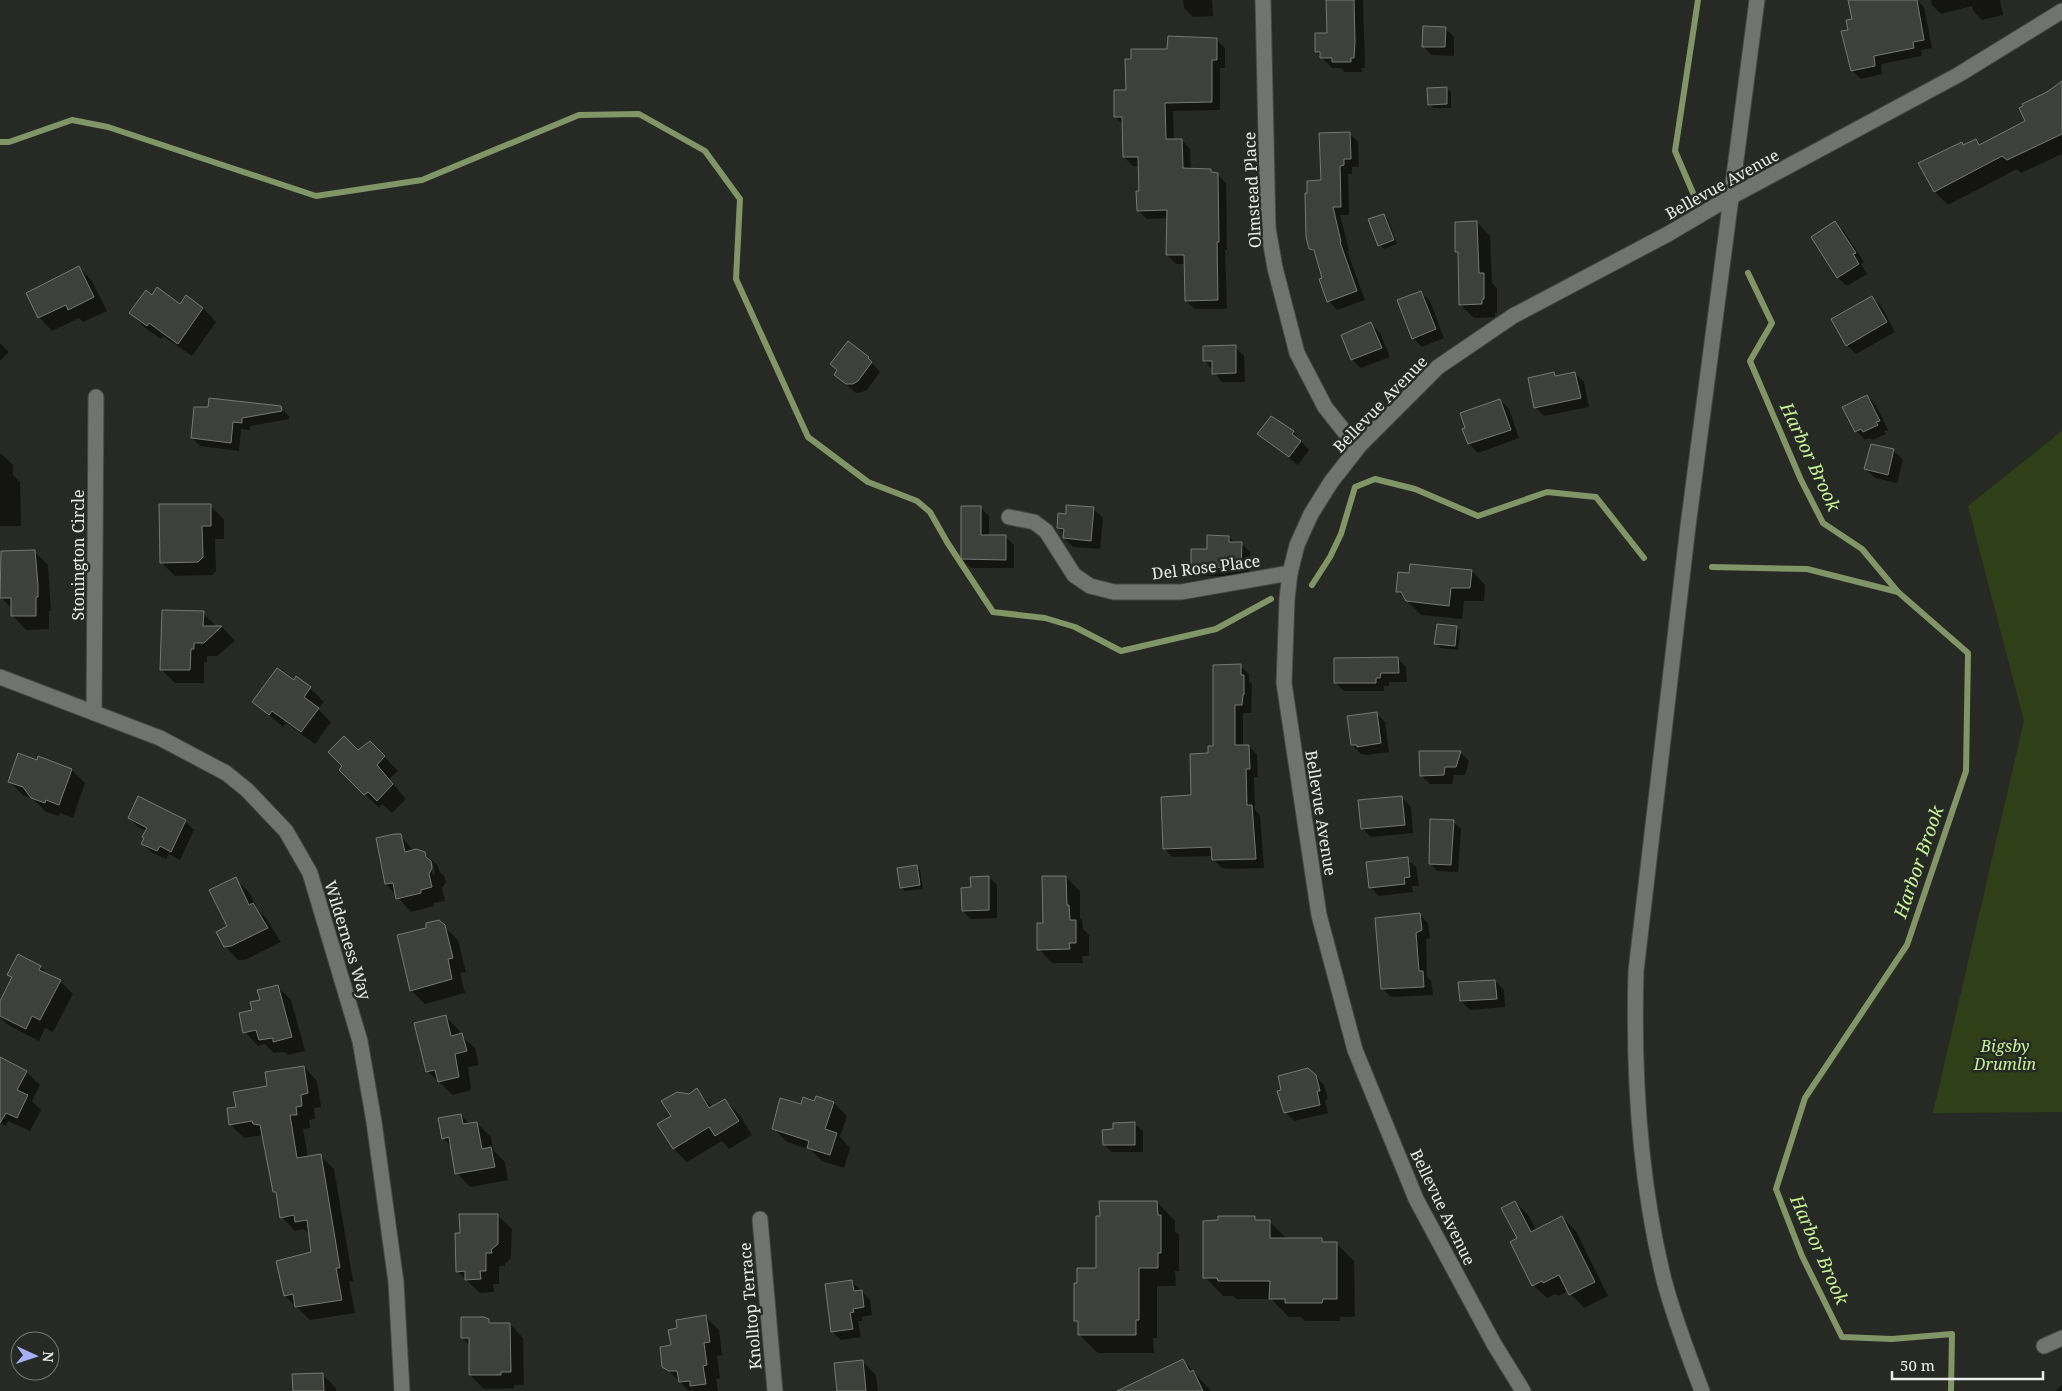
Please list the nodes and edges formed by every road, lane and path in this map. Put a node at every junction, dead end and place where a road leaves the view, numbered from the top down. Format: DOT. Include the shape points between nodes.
graph roads {
  1 [pos="1263,0"];
  2 [pos="1757,0"];
  3 [pos="2062,11"];
  4 [pos="1729,198"];
  5 [pos="96,397"];
  6 [pos="1360,445"];
  7 [pos="1009,517"];
  8 [pos="1290,573"];
  9 [pos="0,677"];
  10 [pos="94,713"];
  11 [pos="760,1218"];
  12 [pos="2062,1338"];
  13 [pos="2044,1346"];
  14 [pos="402,1391"];
  15 [pos="775,1391"];
  16 [pos="1523,1391"];
  17 [pos="1702,1391"];
  1 -- 6 [label="street, Olmstead Place" via="1268,228 1276,268 1297,353 1325,407"];
  2 -- 4 [label="street"];
  3 -- 4 [label="street, Bellevue Avenue" via="1958,75"];
  4 -- 6 [label="street, Bellevue Avenue" via="1513,316 1438,367"];
  4 -- 17 [label="street" via="1636,971 1634,1036 1640,1142 1658,1251 1682,1336"];
  5 -- 10 [label="street, Stonington Circle"];
  6 -- 8 [label="street, Bellevue Avenue" via="1311,514 1297,545"];
  7 -- 8 [label="street, Del Rose Place" via="1034,522 1046,531 1074,576 1090,586 1114,592 1180,592"];
  8 -- 16 [label="street, Bellevue Avenue" via="1284,683 1289,726 1319,915 1356,1050 1416,1199"];
  9 -- 10 [label="street, Wilderness Way"];
  10 -- 14 [label="street, Wilderness Way" via="160,738 226,773 286,831 310,873 360,1041 396,1282"];
  11 -- 15 [label="street, Knolltop Terrace"];
  12 -- 13 [label="street"];
}
